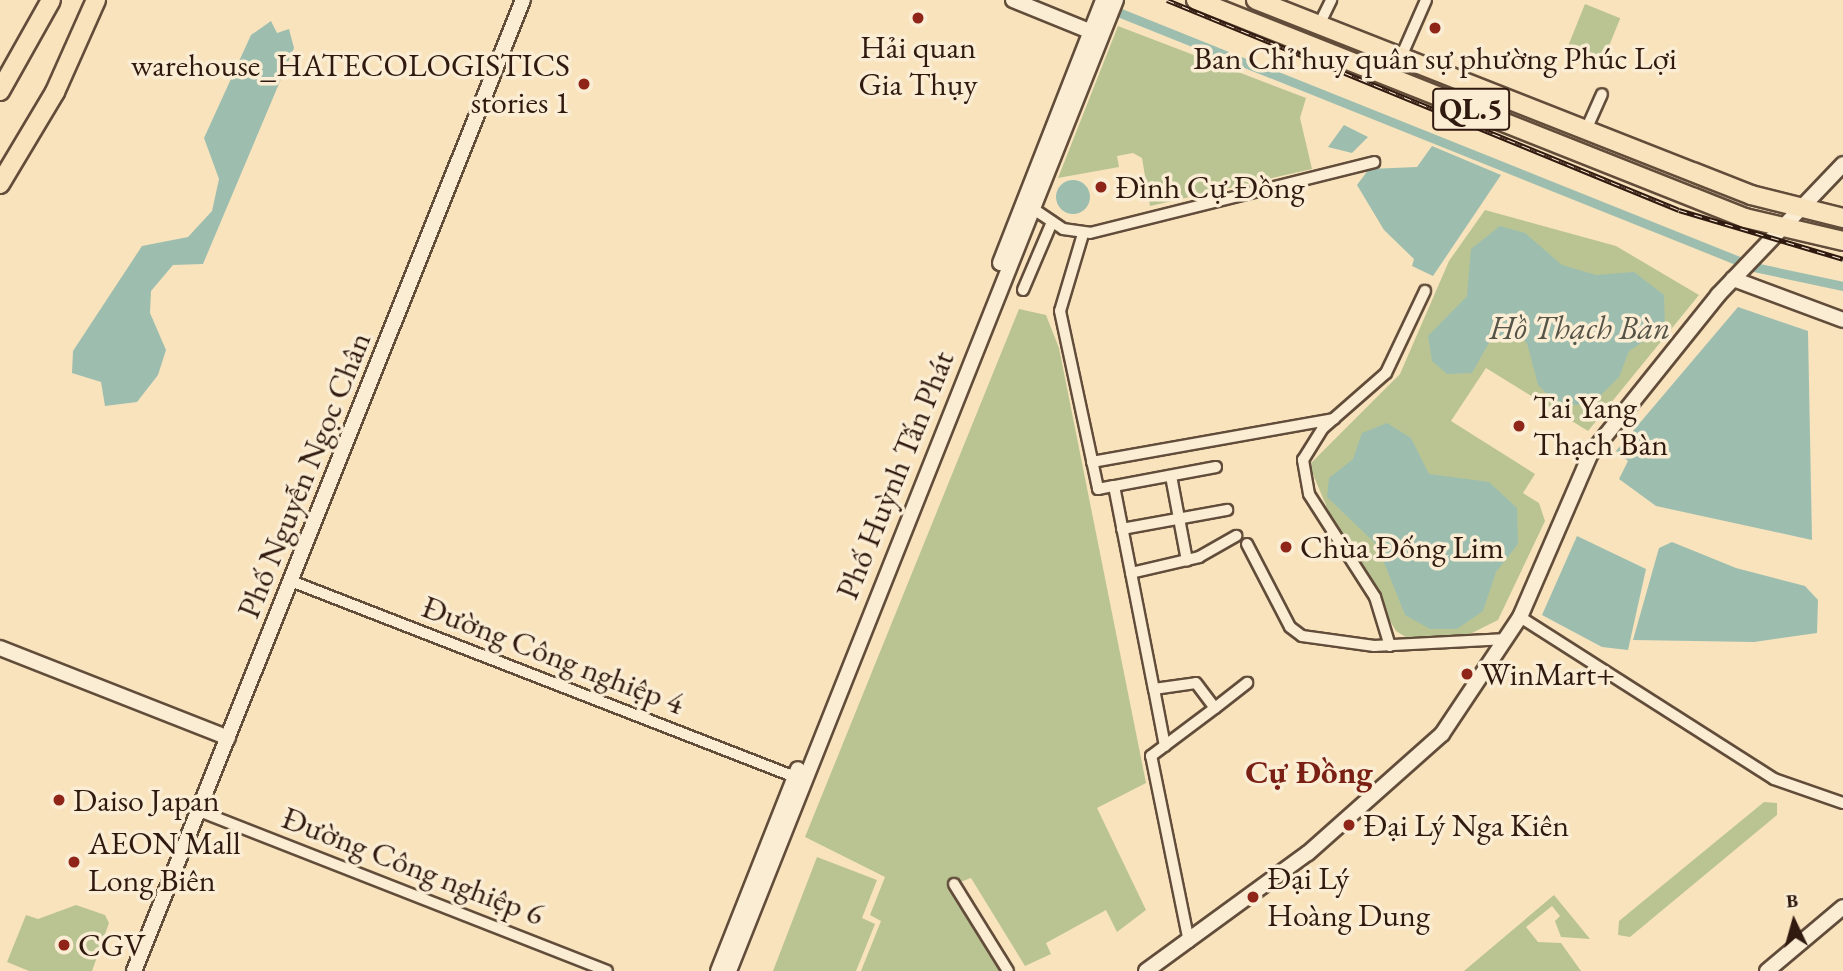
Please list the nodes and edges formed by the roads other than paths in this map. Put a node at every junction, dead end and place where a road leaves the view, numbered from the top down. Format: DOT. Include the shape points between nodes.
graph roads {
  1 [pos="51,0"];
  2 [pos="96,0"];
  3 [pos="523,0"];
  4 [pos="1013,0"];
  5 [pos="1103,0"];
  6 [pos="1116,0"];
  7 [pos="1196,0"];
  8 [pos="1256,0"];
  9 [pos="1331,0"];
  10 [pos="1426,0"];
  11 [pos="1319,25"];
  12 [pos="1096,34"];
  13 [pos="1401,57"];
  14 [pos="0,91"];
  15 [pos="1602,94"];
  16 [pos="1586,130"];
  17 [pos="1374,162"];
  18 [pos="1843,164"];
  19 [pos="3,170"];
  20 [pos="1032,208"];
  21 [pos="1802,209"];
  22 [pos="1843,218"];
  23 [pos="1052,222"];
  24 [pos="1779,228"];
  25 [pos="1083,234"];
  26 [pos="1843,241"];
  27 [pos="1733,279"];
  28 [pos="1023,289"];
  29 [pos="1425,291"];
  30 [pos="1843,320"];
  31 [pos="972,345"];
  32 [pos="1338,418"];
  33 [pos="1092,462"];
  34 [pos="1216,467"];
  35 [pos="1171,475"];
  36 [pos="1114,486"];
  37 [pos="1227,510"];
  38 [pos="1179,519"];
  39 [pos="1122,529"];
  40 [pos="1236,536"];
  41 [pos="1247,544"];
  42 [pos="1187,561"];
  43 [pos="1131,573"];
  44 [pos="291,581"];
  45 [pos="1520,617"];
  46 [pos="1508,639"];
  47 [pos="1390,646"];
  48 [pos="0,648"];
  49 [pos="1247,683"];
  50 [pos="1154,689"];
  51 [pos="1215,708"];
  52 [pos="228,738"];
  53 [pos="1165,746"];
  54 [pos="799,779"];
  55 [pos="1843,803"];
  56 [pos="199,811"];
  57 [pos="954,884"];
  58 [pos="1843,907"];
  59 [pos="742,924"];
  60 [pos="1189,942"];
  61 [pos="134,971"];
  62 [pos="607,971"];
  63 [pos="718,971"];
  64 [pos="729,971"];
  65 [pos="1008,971"];
  66 [pos="1146,971"];
  67 [pos="1767,971"];
  1 -- 14 [label="highway"];
  2 -- 19 [label="highway" via="55,92"];
  3 -- 44 [label="street, Phố Nguyễn Ngọc Chân"];
  4 -- 12 [label="street"];
  5 -- 12 [label="street, Phố Huỳnh Tấn Phát"];
  6 -- 12 [label="street, Phố Huỳnh Tấn Phát"];
  7 -- 24 [label="highway, QL.5"];
  8 -- 11 [label="highway, QL.5"];
  9 -- 11 [label="street"];
  10 -- 13 [label="street"];
  11 -- 13 [label="highway, QL.5"];
  12 -- 20 [label="street, Phố Huỳnh Tấn Phát"];
  12 -- 31 [label="street, Phố Huỳnh Tấn Phát"];
  13 -- 16 [label="highway, QL.5"];
  15 -- 16 [label="street"];
  16 -- 21 [label="highway, QL.5"];
  17 -- 25 [label="street"];
  18 -- 21 [label="street"];
  20 -- 23 [label="street"];
  20 -- 31 [label="street, Phố Huỳnh Tấn Phát"];
  21 -- 22 [label="highway, QL.5"];
  21 -- 24 [label="street"];
  23 -- 25 [label="street"];
  23 -- 28 [label="street"];
  24 -- 26 [label="highway, QL.5"];
  24 -- 27 [label="street"];
  25 -- 33 [label="street" via="1060,311"];
  27 -- 30 [label="street"];
  27 -- 45 [label="street" via="1590,455"];
  29 -- 32 [label="street" via="1387,370"];
  31 -- 54 [label="street, Phố Huỳnh Tấn Phát"];
  32 -- 33 [label="street"];
  32 -- 47 [label="street" via="1310,443 1302,471 1329,530 1375,597"];
  33 -- 36 [label="street" via="1098,489"];
  34 -- 35 [label="street"];
  35 -- 36 [label="street"];
  35 -- 38 [label="street"];
  36 -- 39 [label="street"];
  37 -- 38 [label="street"];
  38 -- 39 [label="street"];
  38 -- 42 [label="street"];
  39 -- 43 [label="street"];
  40 -- 42 [label="street"];
  41 -- 47 [label="street" via="1295,632 1337,644"];
  42 -- 43 [label="street"];
  43 -- 50 [label="street"];
  44 -- 52 [label="street, Phố Nguyễn Ngọc Chân"];
  44 -- 54 [label="street, Đường Công nghiệp 4"];
  45 -- 46 [label="street"];
  45 -- 55 [label="street" via="1774,779"];
  46 -- 47 [label="street"];
  46 -- 60 [label="street" via="1442,734 1395,781"];
  48 -- 52 [label="street"];
  49 -- 51 [label="street"];
  50 -- 51 [label="street" via="1196,683"];
  50 -- 53 [label="street"];
  51 -- 53 [label="street"];
  52 -- 56 [label="street, Phố Nguyễn Ngọc Chân"];
  53 -- 60 [label="street" via="1151,757"];
  54 -- 59 [label="street, Phố Huỳnh Tấn Phát"];
  56 -- 61 [label="street, Phố Nguyễn Ngọc Chân"];
  56 -- 62 [label="street, Đường Công nghiệp 6"];
  57 -- 65 [label="street"];
  58 -- 67 [label="street"];
  59 -- 63 [label="street, Phố Huỳnh Tấn Phát"];
  59 -- 64 [label="street, Phố Huỳnh Tấn Phát"];
  60 -- 66 [label="street"];
}
